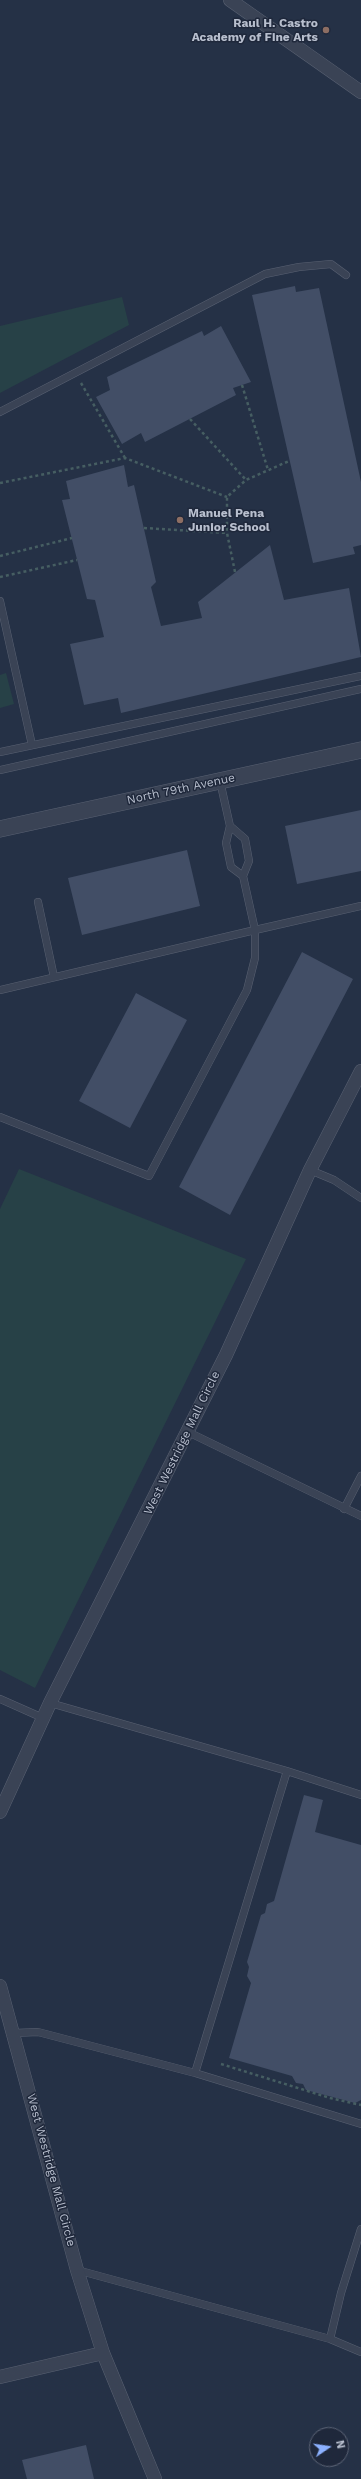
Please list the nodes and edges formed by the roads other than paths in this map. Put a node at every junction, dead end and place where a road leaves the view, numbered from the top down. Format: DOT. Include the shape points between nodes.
graph roads {
  1 [pos="230,0"];
  2 [pos="361,92"];
  3 [pos="346,275"];
  4 [pos="0,412"];
  5 [pos="0,601"];
  6 [pos="361,676"];
  7 [pos="361,689"];
  8 [pos="32,745"];
  9 [pos="361,750"];
  10 [pos="0,752"];
  11 [pos="0,770"];
  12 [pos="220,781"];
  13 [pos="230,826"];
  14 [pos="0,829"];
  15 [pos="243,876"];
  16 [pos="38,902"];
  17 [pos="361,906"];
  18 [pos="255,930"];
  19 [pos="54,977"];
  20 [pos="0,990"];
  21 [pos="361,1071"];
  22 [pos="0,1117"];
  23 [pos="310,1170"];
  24 [pos="361,1198"];
  25 [pos="188,1432"];
  26 [pos="361,1476"];
  27 [pos="344,1509"];
  28 [pos="361,1516"];
  29 [pos="0,1699"];
  30 [pos="50,1703"];
  31 [pos="44,1718"];
  32 [pos="287,1772"];
  33 [pos="361,1795"];
  34 [pos="0,1812"];
  35 [pos="0,1986"];
  36 [pos="14,2033"];
  37 [pos="195,2073"];
  38 [pos="361,2124"];
  39 [pos="361,2228"];
  40 [pos="77,2270"];
  41 [pos="330,2339"];
  42 [pos="361,2352"];
  43 [pos="103,2353"];
  44 [pos="0,2377"];
  45 [pos="155,2479"];
  1 -- 2 [label="street"];
  3 -- 4 [label="lane" via="331,264 265,274"];
  5 -- 8 [label="lane"];
  6 -- 8 [label="lane"];
  7 -- 11 [label="lane"];
  8 -- 10 [label="lane"];
  9 -- 12 [label="street, North 79th Avenue"];
  12 -- 13 [label="lane"];
  12 -- 14 [label="street, North 79th Avenue"];
  13 -- 15 [label="lane" via="226,842 231,867"];
  13 -- 15 [label="lane" via="244,839 249,861"];
  15 -- 18 [label="lane"];
  16 -- 19 [label="lane"];
  17 -- 18 [label="lane"];
  18 -- 19 [label="lane"];
  18 -- 22 [label="lane" via="254,958 246,990 149,1176"];
  19 -- 20 [label="lane"];
  21 -- 23 [label="street, West Westridge Mall Circle"];
  23 -- 24 [label="lane" via="334,1180"];
  23 -- 25 [label="street, West Westridge Mall Circle"];
  25 -- 27 [label="lane"];
  25 -- 30 [label="street, West Westridge Mall Circle"];
  26 -- 27 [label="lane"];
  27 -- 28 [label="lane"];
  29 -- 31 [label="lane"];
  30 -- 31 [label="street, West Westridge Mall Circle"];
  30 -- 32 [label="lane"];
  31 -- 34 [label="street, West Westridge Mall Circle"];
  32 -- 33 [label="lane"];
  32 -- 37 [label="lane"];
  35 -- 36 [label="street, West Westridge Mall Circle"];
  36 -- 37 [label="lane" via="38,2032"];
  36 -- 40 [label="street, West Westridge Mall Circle"];
  37 -- 38 [label="lane"];
  39 -- 41 [label="lane"];
  40 -- 41 [label="lane"];
  40 -- 43 [label="street, West Westridge Mall Circle"];
  41 -- 42 [label="lane"];
  43 -- 44 [label="street"];
  43 -- 45 [label="street, West Westridge Mall Circle"];
}
